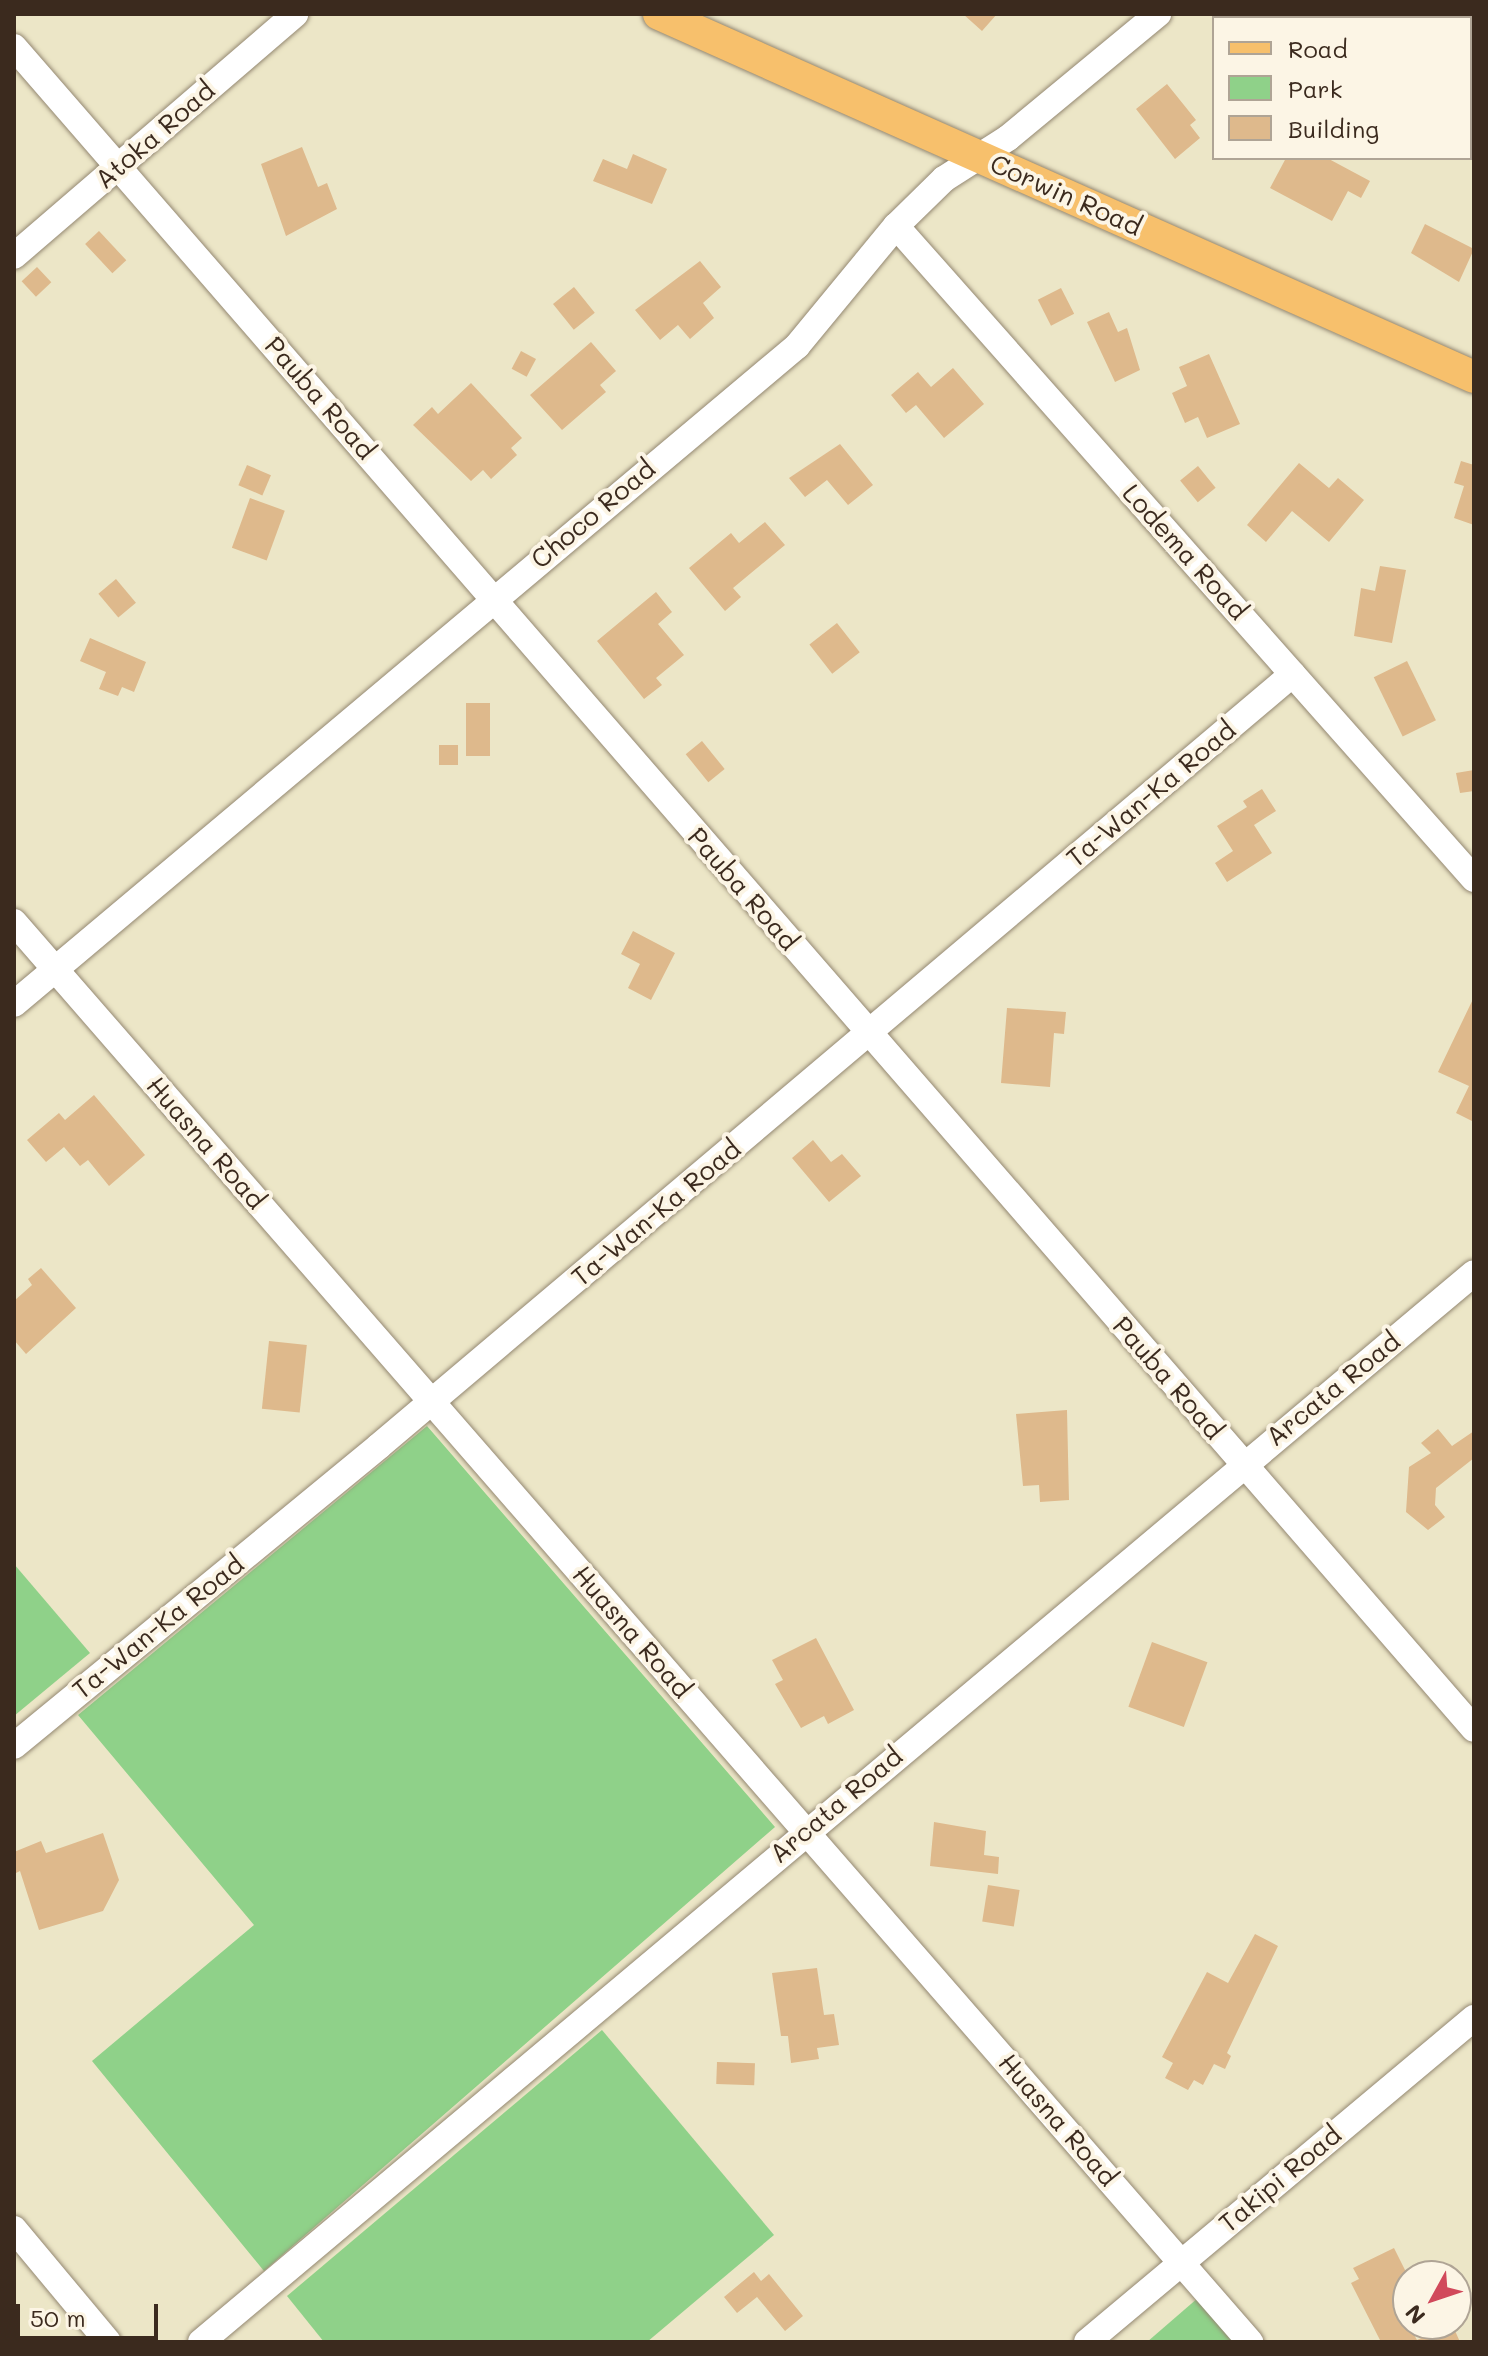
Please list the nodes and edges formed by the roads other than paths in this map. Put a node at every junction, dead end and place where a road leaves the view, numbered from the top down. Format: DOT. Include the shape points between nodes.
graph roads {
  1 [pos="295,14"];
  2 [pos="659,14"];
  3 [pos="1158,14"];
  4 [pos="14,47"];
  5 [pos="982,157"];
  6 [pos="119,167"];
  7 [pos="896,226"];
  8 [pos="14,256"];
  9 [pos="1474,377"];
  10 [pos="493,597"];
  11 [pos="1293,674"];
  12 [pos="1474,879"];
  13 [pos="14,922"];
  14 [pos="55,970"];
  15 [pos="14,1004"];
  16 [pos="867,1035"];
  17 [pos="1474,1273"];
  18 [pos="431,1402"];
  19 [pos="1243,1463"];
  20 [pos="1474,1729"];
  21 [pos="14,1746"];
  22 [pos="806,1831"];
  23 [pos="1474,2018"];
  24 [pos="14,2229"];
  25 [pos="1181,2261"];
  26 [pos="108,2342"];
  27 [pos="201,2342"];
  28 [pos="1087,2342"];
  29 [pos="1250,2342"];
  1 -- 6 [label="street, Atoka Road"];
  2 -- 5 [label="main road, Corwin Road"];
  3 -- 5 [label="street, Choco Road"];
  4 -- 6 [label="street, Pauba Road"];
  5 -- 7 [label="street, Choco Road" via="944,179"];
  5 -- 9 [label="main road, Corwin Road"];
  6 -- 8 [label="street, Atoka Road"];
  6 -- 10 [label="street, Pauba Road"];
  7 -- 10 [label="street, Choco Road" via="797,346"];
  7 -- 11 [label="street, Lodema Road"];
  10 -- 14 [label="street, Choco Road"];
  10 -- 16 [label="street, Pauba Road"];
  11 -- 12 [label="street, Lodema Road"];
  11 -- 16 [label="street, Ta-Wan-Ka Road"];
  13 -- 14 [label="street, Huasna Road"];
  14 -- 15 [label="street, Choco Road"];
  14 -- 18 [label="street, Huasna Road"];
  16 -- 18 [label="street, Ta-Wan-Ka Road"];
  16 -- 19 [label="street, Pauba Road"];
  17 -- 19 [label="street, Arcata Road"];
  18 -- 21 [label="street, Ta-Wan-Ka Road"];
  18 -- 22 [label="street, Huasna Road"];
  19 -- 20 [label="street, Pauba Road"];
  19 -- 22 [label="street, Arcata Road"];
  22 -- 25 [label="street, Huasna Road"];
  22 -- 27 [label="street, Arcata Road"];
  23 -- 25 [label="street, Takipi Road"];
  24 -- 26 [label="street"];
  25 -- 28 [label="street, Takipi Road"];
  25 -- 29 [label="street, Huasna Road"];
}
